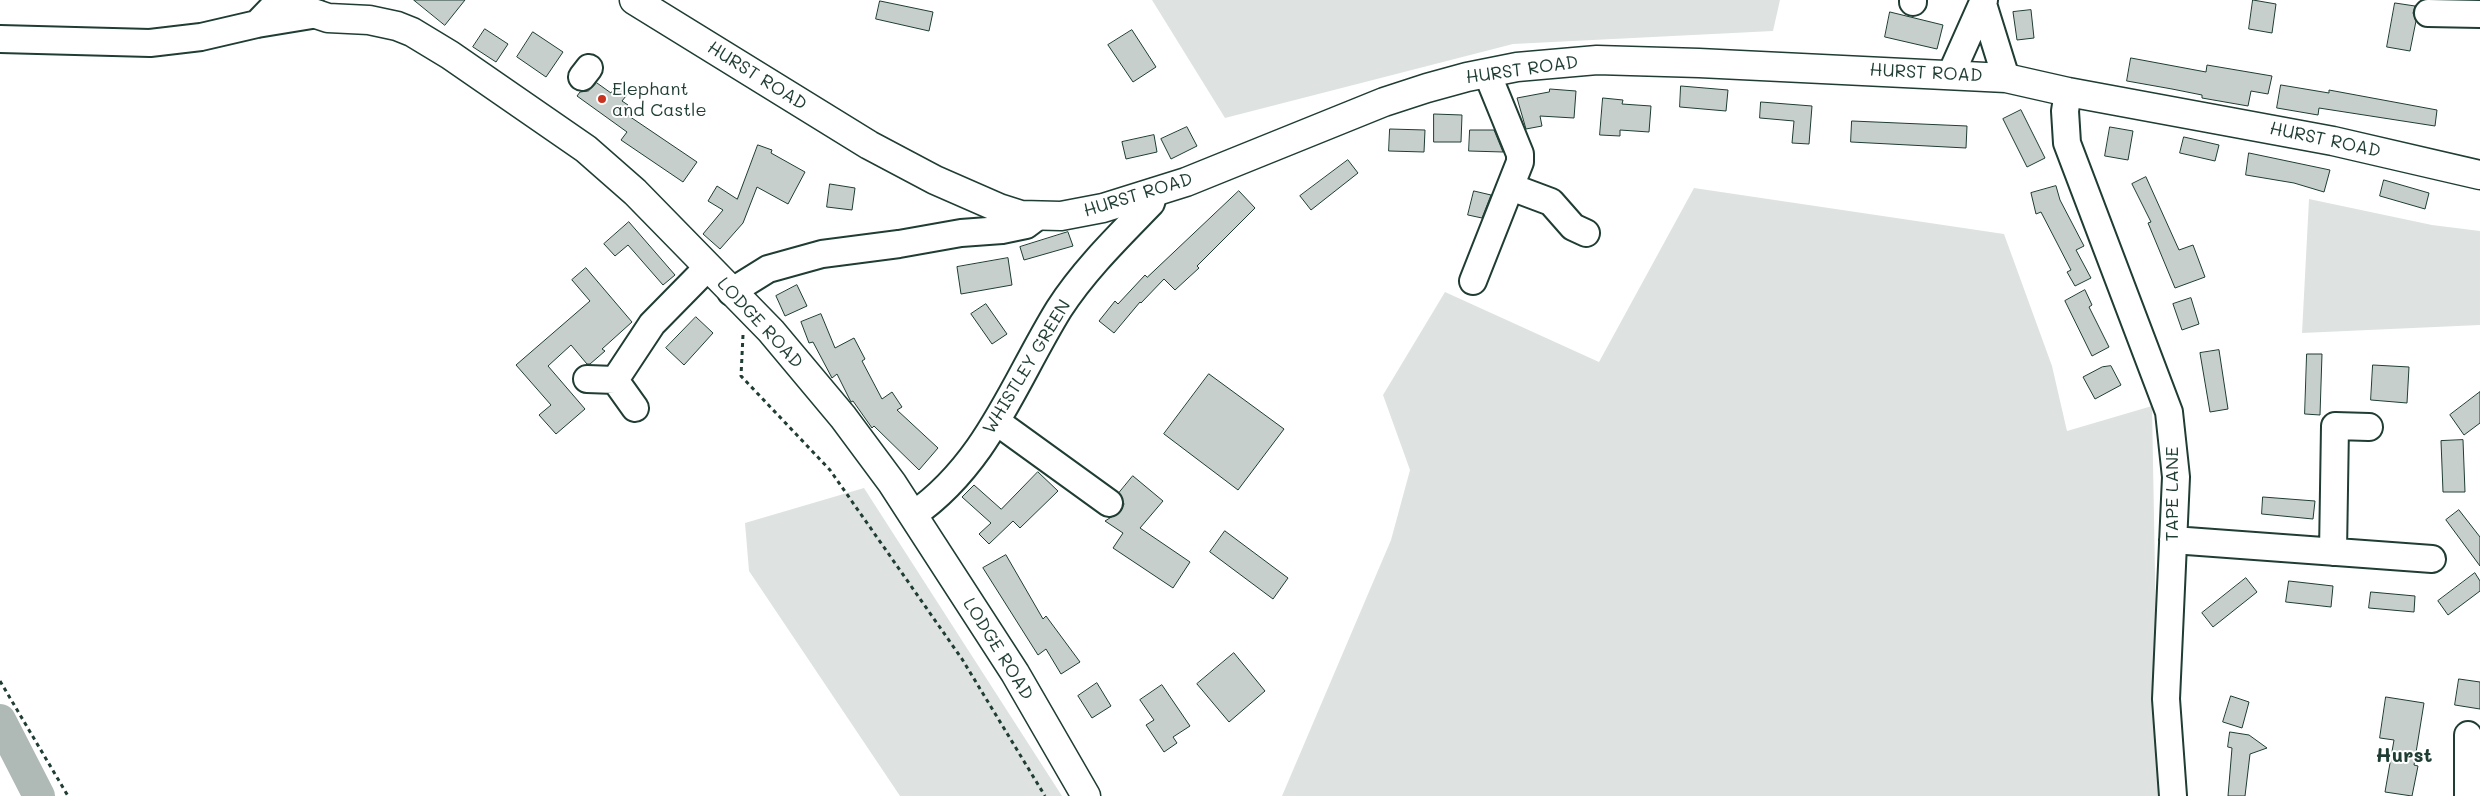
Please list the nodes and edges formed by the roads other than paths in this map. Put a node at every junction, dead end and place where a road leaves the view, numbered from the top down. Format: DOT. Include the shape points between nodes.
graph roads {
  1 [pos="280,0"];
  2 [pos="634,0"];
  3 [pos="1983,2"];
  4 [pos="309,7"];
  5 [pos="2428,13"];
  6 [pos="2480,14"];
  7 [pos="257,24"];
  8 [pos="0,39"];
  9 [pos="1487,73"];
  10 [pos="1952,74"];
  11 [pos="2006,78"];
  12 [pos="2068,92"];
  13 [pos="2480,175"];
  14 [pos="1511,187"];
  15 [pos="1154,192"];
  16 [pos="973,198"];
  17 [pos="1102,208"];
  18 [pos="1038,216"];
  19 [pos="961,233"];
  20 [pos="1586,233"];
  21 [pos="1118,236"];
  22 [pos="708,267"];
  23 [pos="1473,282"];
  24 [pos="738,299"];
  25 [pos="587,379"];
  26 [pos="615,380"];
  27 [pos="635,408"];
  28 [pos="997,422"];
  29 [pos="2369,427"];
  30 [pos="1109,503"];
  31 [pos="913,515"];
  32 [pos="2173,540"];
  33 [pos="2333,552"];
  34 [pos="2432,559"];
  35 [pos="2468,735"];
  36 [pos="1086,796"];
  37 [pos="2173,796"];
  38 [pos="2468,796"];
  1 -- 7 [label="street"];
  2 -- 16 [label="main road, HURST ROAD" via="870,145"];
  3 -- 10 [label="street"];
  3 -- 11 [label="street"];
  4 -- 7 [label="street"];
  4 -- 22 [label="main road, LODGE ROAD" via="328,18 348,17 397,26 450,55 586,149"];
  5 -- 6 [label="street"];
  7 -- 8 [label="street" via="201,37 150,43"];
  9 -- 10 [label="main road, HURST ROAD" via="1597,60"];
  9 -- 14 [label="street" via="1520,154"];
  9 -- 15 [label="main road, HURST ROAD" via="1384,102"];
  10 -- 11 [label="main road, HURST ROAD"];
  11 -- 12 [label="main road, HURST ROAD"];
  12 -- 13 [label="main road, HURST ROAD" via="2333,141"];
  12 -- 32 [label="street, TAPE LANE" via="2065,111 2067,143 2169,412 2176,477"];
  14 -- 20 [label="street" via="1552,202 1573,227"];
  14 -- 23 [label="street"];
  15 -- 17 [label="main road, HURST ROAD"];
  15 -- 21 [label="street, WHISTLEY GREEN" via="1151,203"];
  16 -- 18 [label="main road, HURST ROAD" via="1006,210"];
  16 -- 19 [label="street"];
  17 -- 18 [label="main road, HURST ROAD" via="1061,216"];
  17 -- 21 [label="street"];
  18 -- 19 [label="street" via="1026,225"];
  19 -- 24 [label="street" via="822,254 768,269"];
  21 -- 28 [label="street, WHISTLEY GREEN" via="1060,307"];
  22 -- 24 [label="main road, LODGE ROAD"];
  22 -- 26 [label="street" via="652,324"];
  24 -- 31 [label="main road, LODGE ROAD" via="771,331 843,417"];
  25 -- 26 [label="street"];
  26 -- 27 [label="street"];
  28 -- 30 [label="street"];
  28 -- 31 [label="street, WHISTLEY GREEN" via="946,490"];
  29 -- 33 [label="street" via="2335,426"];
  31 -- 36 [label="main road, LODGE ROAD" via="1015,672"];
  32 -- 33 [label="street"];
  32 -- 37 [label="street, TAPE LANE" via="2166,699"];
  33 -- 34 [label="street"];
  35 -- 38 [label="street"];
}
